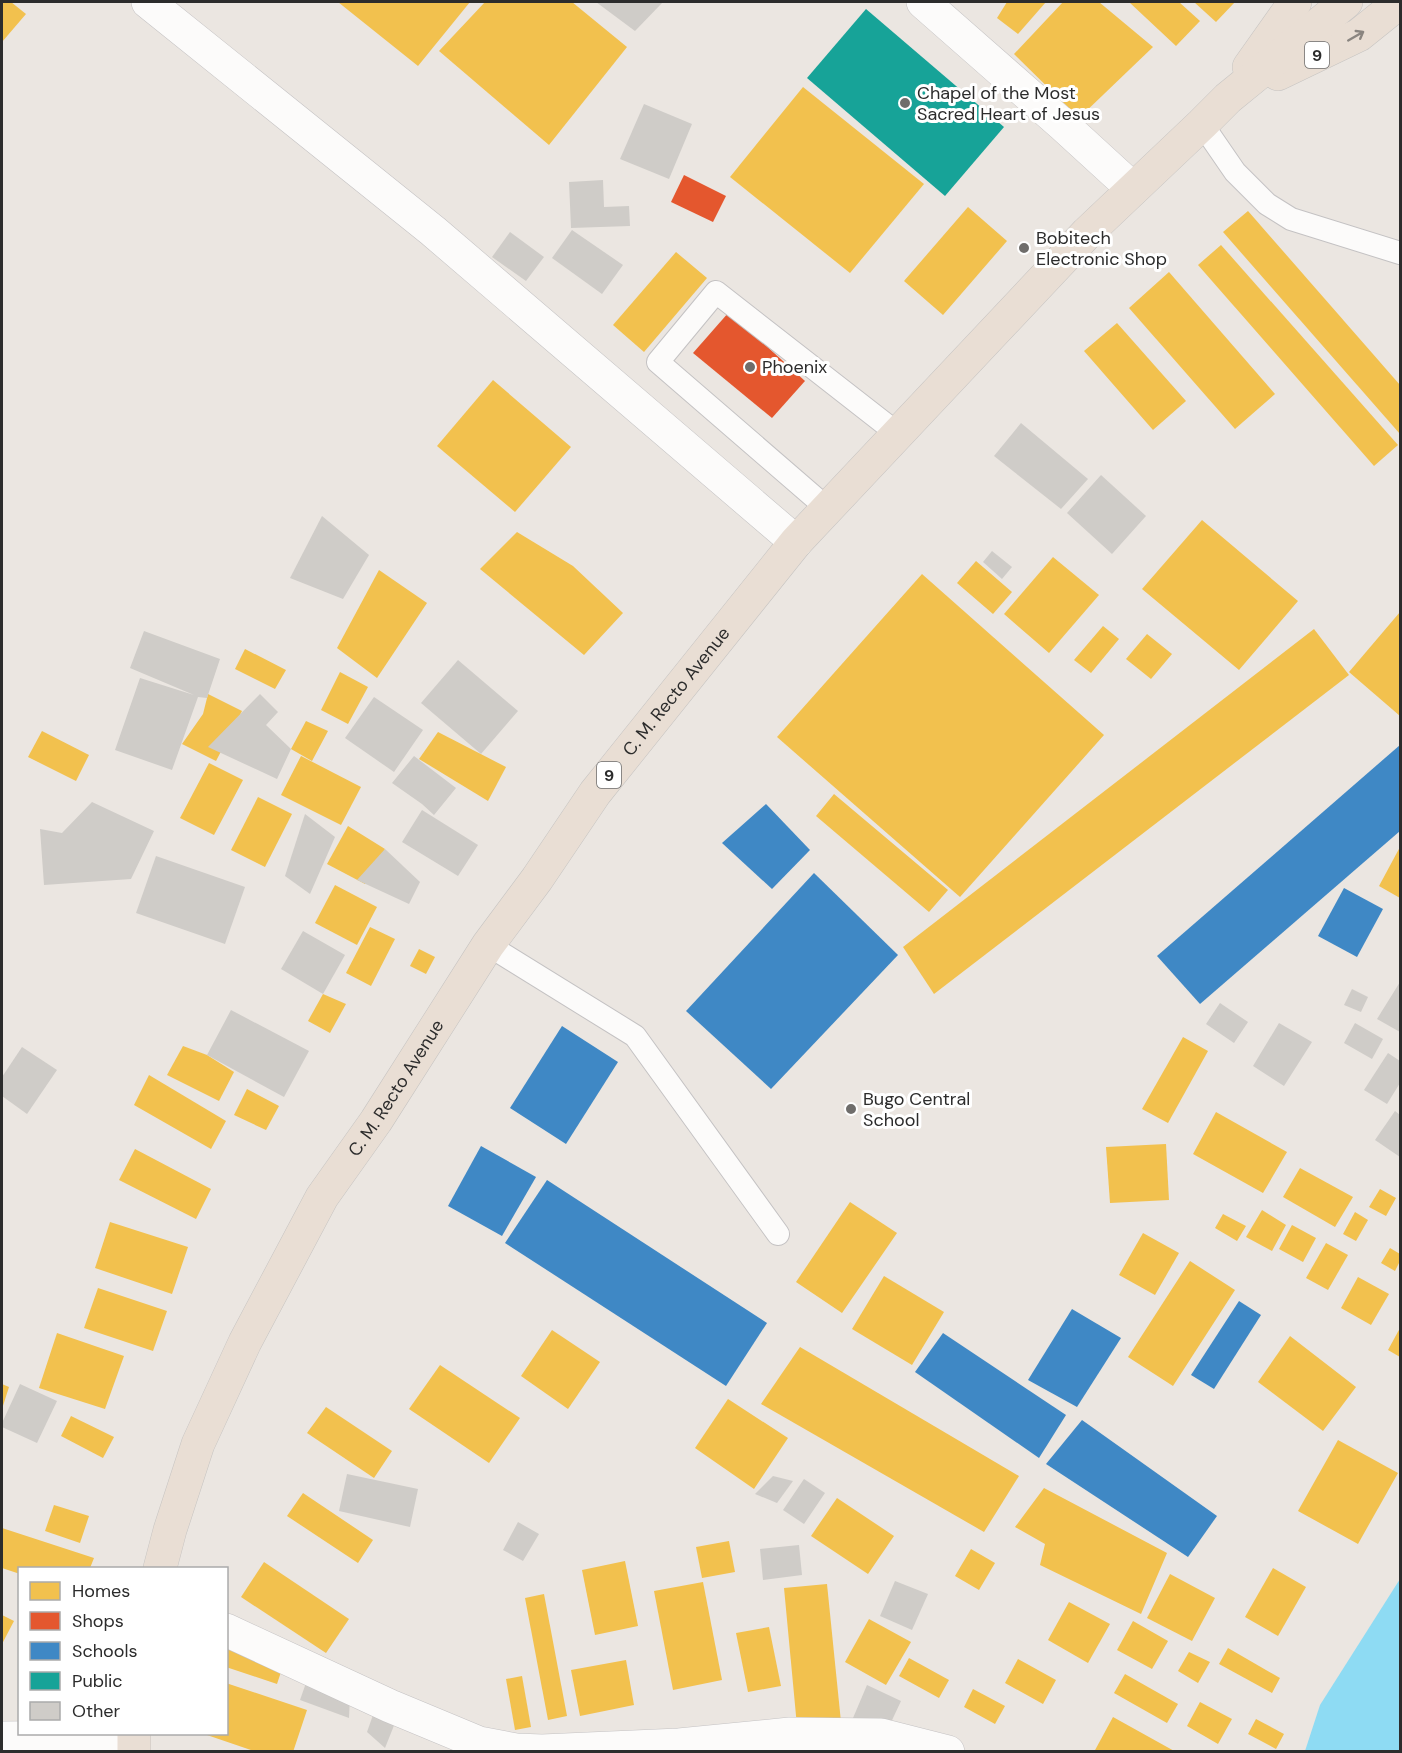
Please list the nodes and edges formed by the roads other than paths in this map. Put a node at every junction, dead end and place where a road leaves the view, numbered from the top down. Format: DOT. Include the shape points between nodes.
graph roads {
  1 [pos="148,2"];
  2 [pos="923,2"];
  3 [pos="1295,2"];
  4 [pos="1346,2"];
  5 [pos="1400,2"];
  6 [pos="1228,98"];
  7 [pos="1202,124"];
  8 [pos="1133,189"];
  9 [pos="1401,253"];
  10 [pos="898,434"];
  11 [pos="828,508"];
  12 [pos="796,542"];
  13 [pos="488,945"];
  14 [pos="778,1234"];
  15 [pos="161,1567"];
  16 [pos="228,1631"];
  17 [pos="2,1738"];
  18 [pos="134,1740"];
  19 [pos="948,1752"];
  1 -- 12 [label="street" via="442,238"];
  2 -- 8 [label="street"];
  3 -- 6 [label="highway, C. M. Recto Avenue / 9"];
  4 -- 6 [label="highway, C. M. Recto Avenue / 9"];
  6 -- 5 [label="highway, C. M. Recto Avenue / 9, one-way" via="1359,35"];
  6 -- 7 [label="highway, C. M. Recto Avenue / 9"];
  7 -- 8 [label="highway, C. M. Recto Avenue / 9"];
  7 -- 9 [label="lane" via="1235,172 1267,204 1291,219"];
  8 -- 10 [label="highway, C. M. Recto Avenue / 9"];
  10 -- 11 [label="highway, C. M. Recto Avenue / 9"];
  10 -- 11 [label="lane" via="716,292 658,362"];
  11 -- 12 [label="highway, C. M. Recto Avenue / 9"];
  12 -- 13 [label="highway, C. M. Recto Avenue / 9" via="595,793"];
  13 -- 14 [label="lane" via="635,1036"];
  13 -- 15 [label="highway, C. M. Recto Avenue / 9" via="376,1121 322,1197 244,1342 198,1444"];
  16 -- 19 [label="street" via="390,1706 479,1743 507,1748 542,1751 679,1745 790,1734 881,1734"];
  17 -- 18 [label="street"];
}
